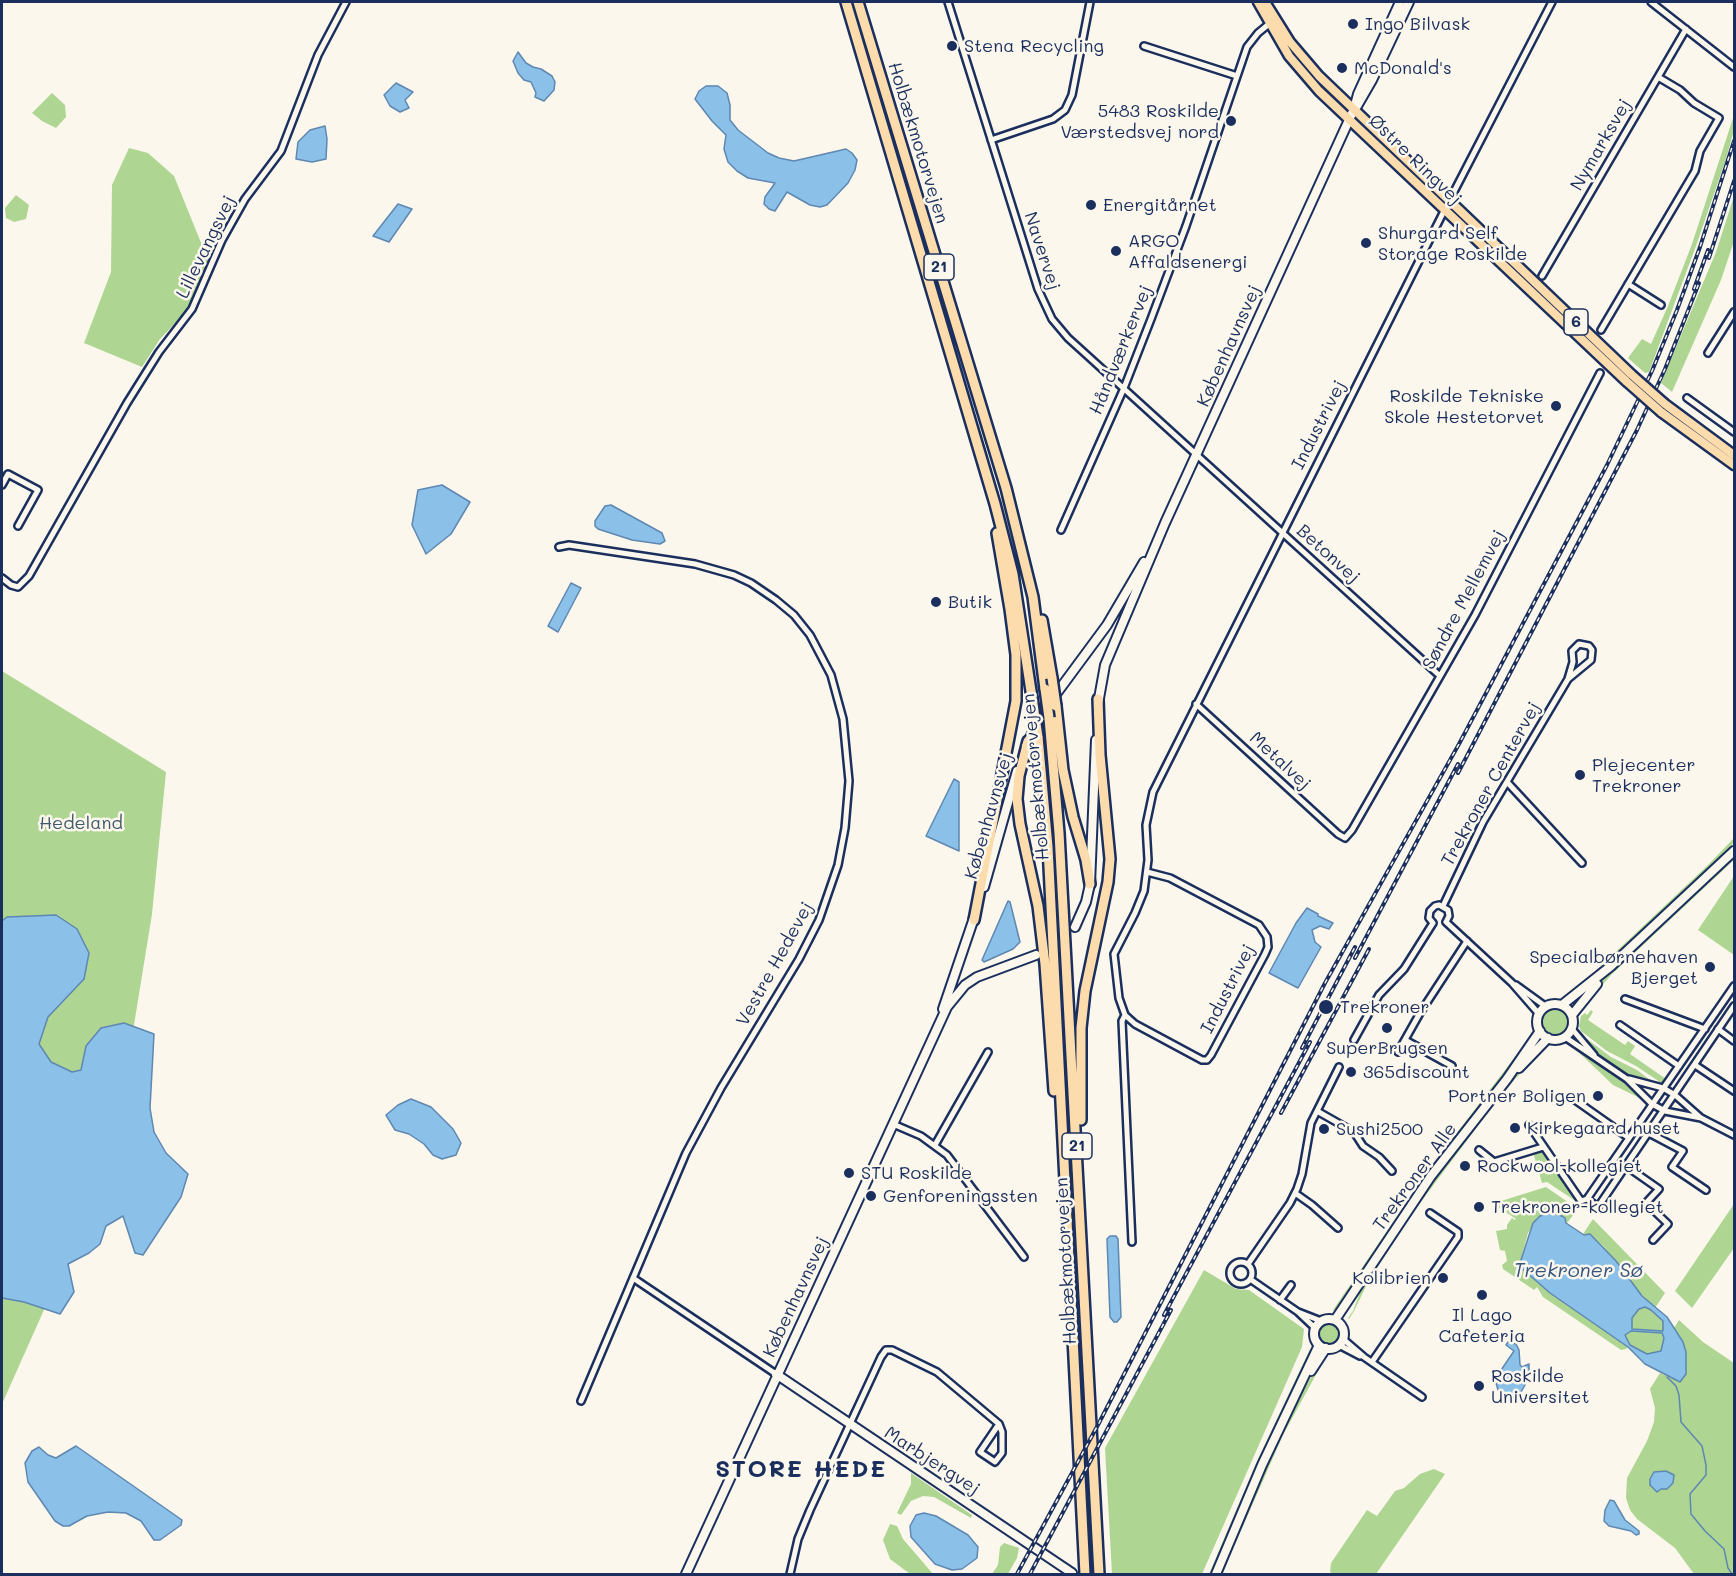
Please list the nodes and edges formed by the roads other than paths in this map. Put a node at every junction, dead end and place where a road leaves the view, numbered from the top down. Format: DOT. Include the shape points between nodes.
graph roads {
  1 [pos="346,2"];
  2 [pos="846,2"];
  3 [pos="858,2"];
  4 [pos="948,2"];
  5 [pos="1090,2"];
  6 [pos="1258,2"];
  7 [pos="1265,2"];
  8 [pos="1400,2"];
  9 [pos="1409,2"];
  10 [pos="1552,2"];
  11 [pos="1651,2"];
  12 [pos="1269,24"];
  13 [pos="1686,29"];
  14 [pos="1144,46"];
  15 [pos="1734,67"];
  16 [pos="1237,76"];
  17 [pos="1658,78"];
  18 [pos="1354,110"];
  19 [pos="1349,120"];
  20 [pos="991,140"];
  21 [pos="1449,201"];
  22 [pos="1444,211"];
  23 [pos="1542,276"];
  24 [pos="1628,284"];
  25 [pos="1661,305"];
  26 [pos="1734,312"];
  27 [pos="1601,330"];
  28 [pos="1708,353"];
  29 [pos="1600,372"];
  30 [pos="1630,379"];
  31 [pos="1124,388"];
  32 [pos="1687,398"];
  33 [pos="1663,408"];
  34 [pos="1734,432"];
  35 [pos="1197,454"];
  36 [pos="1734,455"];
  37 [pos="1734,465"];
  38 [pos="2,485"];
  39 [pos="995,504"];
  40 [pos="18,526"];
  41 [pos="1061,530"];
  42 [pos="1162,531"];
  43 [pos="1283,532"];
  44 [pos="1018,534"];
  45 [pos="559,547"];
  46 [pos="2,578"];
  47 [pos="1440,676"];
  48 [pos="1568,679"];
  49 [pos="1098,699"];
  50 [pos="1196,704"];
  51 [pos="1028,741"];
  52 [pos="1507,782"];
  53 [pos="1345,838"];
  54 [pos="1734,851"];
  55 [pos="1582,863"];
  56 [pos="1147,872"];
  57 [pos="1090,884"];
  58 [pos="1443,906"];
  59 [pos="974,920"];
  60 [pos="1446,922"];
  61 [pos="1433,923"];
  62 [pos="1075,927"];
  63 [pos="1467,941"];
  64 [pos="1036,955"];
  65 [pos="1611,966"];
  66 [pos="1512,983"];
  67 [pos="1734,986"];
  68 [pos="1625,999"];
  69 [pos="1562,1005"];
  70 [pos="1545,1006"];
  71 [pos="1734,1006"];
  72 [pos="1539,1014"];
  73 [pos="1125,1015"];
  74 [pos="1572,1015"];
  75 [pos="1620,1025"];
  76 [pos="1572,1029"];
  77 [pos="1705,1029"];
  78 [pos="1718,1029"];
  79 [pos="1540,1031"];
  80 [pos="934,1033"];
  81 [pos="1565,1037"];
  82 [pos="1548,1038"];
  83 [pos="1354,1040"];
  84 [pos="1405,1040"];
  85 [pos="1734,1041"];
  86 [pos="988,1052"];
  87 [pos="1398,1052"];
  88 [pos="1595,1056"];
  89 [pos="1695,1065"];
  90 [pos="1452,1066"];
  91 [pos="1679,1066"];
  92 [pos="1339,1067"];
  93 [pos="1507,1079"];
  94 [pos="1628,1079"];
  95 [pos="1664,1088"];
  96 [pos="1734,1091"];
  97 [pos="1675,1095"];
  98 [pos="1575,1100"];
  99 [pos="1652,1104"];
  100 [pos="1317,1111"];
  101 [pos="1665,1111"];
  102 [pos="1701,1118"];
  103 [pos="893,1124"];
  104 [pos="1528,1125"];
  105 [pos="1649,1132"];
  106 [pos="1734,1135"];
  107 [pos="1629,1138"];
  108 [pos="935,1145"];
  109 [pos="1063,1145"];
  110 [pos="1543,1147"];
  111 [pos="1479,1150"];
  112 [pos="1077,1155"];
  113 [pos="1626,1166"];
  114 [pos="1392,1171"];
  115 [pos="1706,1190"];
  116 [pos="1294,1193"];
  117 [pos="1587,1199"];
  118 [pos="1430,1213"];
  119 [pos="1338,1228"];
  120 [pos="1653,1240"];
  121 [pos="1132,1242"];
  122 [pos="1024,1257"];
  123 [pos="1248,1264"];
  124 [pos="633,1278"];
  125 [pos="1250,1279"];
  126 [pos="1291,1285"];
  127 [pos="1281,1300"];
  128 [pos="1298,1312"];
  129 [pos="1321,1321"];
  130 [pos="1337,1322"];
  131 [pos="1315,1328"];
  132 [pos="1341,1342"];
  133 [pos="1322,1346"];
  134 [pos="1372,1362"];
  135 [pos="776,1374"];
  136 [pos="1422,1397"];
  137 [pos="581,1401"];
  138 [pos="999,1424"];
  139 [pos="850,1425"];
  140 [pos="1062,1566"];
  141 [pos="1072,1573"];
  142 [pos="686,1575"];
  143 [pos="790,1575"];
  144 [pos="1058,1575"];
  145 [pos="1085,1575"];
  146 [pos="1099,1575"];
  147 [pos="1216,1575"];
  1 -- 46 [label="street, Lillevangsvej" via="318,56 281,151 245,199 217,250 192,309 132,395 30,575 18,587"];
  2 -- 39 [label="highway, Holbækmotorvejen / 21"];
  3 -- 44 [label="highway, Holbækmotorvejen / 21"];
  4 -- 20 [label="street, Navervej"];
  5 -- 20 [label="street" via="1072,96 1065,110 1053,119"];
  6 -- 12 [label="main road, Østre Ringvej / 6"];
  7 -- 18 [label="main road, Østre Ringvej / 6" via="1290,42"];
  8 -- 18 [label="main road, Københavnsvej"];
  9 -- 18 [label="main road, Københavnsvej"];
  10 -- 21 [label="street, Industrivej"];
  11 -- 13 [label="street"];
  12 -- 16 [label="street, Håndværkervej" via="1251,41"];
  12 -- 19 [label="main road, Østre Ringvej / 6" via="1302,73"];
  13 -- 15 [label="street"];
  13 -- 17 [label="street, Nymarksvej"];
  14 -- 16 [label="street"];
  16 -- 31 [label="street, Håndværkervej" via="1182,237"];
  17 -- 23 [label="street, Nymarksvej"];
  17 -- 24 [label="street" via="1719,118 1700,151 1695,171"];
  18 -- 19 [label="main road, Københavnsvej"];
  18 -- 21 [label="main road, Østre Ringvej / 6"];
  19 -- 22 [label="main road, Østre Ringvej / 6"];
  19 -- 35 [label="main road, Københavnsvej"];
  20 -- 31 [label="street, Navervej" via="1045,307 1068,338"];
  21 -- 22 [label="street, Industrivej"];
  21 -- 30 [label="main road, Østre Ringvej / 6"];
  22 -- 30 [label="main road, Østre Ringvej / 6"];
  22 -- 43 [label="street, Industrivej"];
  24 -- 25 [label="street"];
  24 -- 27 [label="street"];
  26 -- 28 [label="street"];
  29 -- 47 [label="street, Søndre Mellemvej"];
  30 -- 33 [label="main road, Østre Ringvej / 6, bridge"];
  31 -- 35 [label="street, Navervej"];
  31 -- 41 [label="street, Håndværkervej"];
  32 -- 34 [label="street"];
  33 -- 36 [label="main road, Østre Ringvej / 6"];
  33 -- 37 [label="main road, Østre Ringvej / 6"];
  35 -- 42 [label="main road, Københavnsvej"];
  35 -- 43 [label="street, Betonvej"];
  38 -- 40 [label="street" via="8,474 38,490"];
  39 -- 59 [label="highway" via="1016,655 1016,701"];
  39 -- 109 [label="highway, Holbækmotorvejen / 21, bridge" via="1013,574 1038,737 1048,848"];
  42 -- 49 [label="main road, Københavnsvej" via="1105,665"];
  42 -- 51 [label="main road, Københavnsvej" via="1107,625 1042,713"];
  43 -- 47 [label="street, Betonvej"];
  43 -- 50 [label="street, Industrivej"];
  44 -- 57 [label="highway, bridge" via="1029,561 1052,678 1063,770"];
  44 -- 112 [label="highway, Holbækmotorvejen / 21, bridge" via="1033,597 1049,718"];
  45 -- 124 [label="street, Vestre Hedevej" via="569,545 694,564 734,575 764,591 794,615 822,654 840,709 847,756 849,781 843,839 819,920 698,1129"];
  47 -- 53 [label="street, Søndre Mellemvej"];
  48 -- 48 [label="street, Trekroner Centervej" via="1591,660 1589,646 1579,644 1572,651"];
  48 -- 52 [label="street, Trekroner Centervej"];
  49 -- 57 [label="main road, Københavnsvej"];
  49 -- 112 [label="highway" via="1110,858 1085,991"];
  50 -- 53 [label="street, Metalvej"];
  50 -- 56 [label="street, Industrivej" via="1150,801"];
  51 -- 59 [label="main road, Københavnsvej"];
  51 -- 109 [label="highway" via="1017,799 1038,906"];
  52 -- 55 [label="street"];
  52 -- 58 [label="street, Trekroner Centervej"];
  54 -- 65 [label="main road"];
  56 -- 73 [label="street, Industrivej" via="1135,914 1114,954"];
  56 -- 73 [label="street, Industrivej" via="1170,878 1259,925 1268,947 1207,1060"];
  57 -- 62 [label="main road, Københavnsvej"];
  58 -- 60 [label="street" via="1449,913"];
  58 -- 61 [label="street" via="1430,911"];
  59 -- 80 [label="main road, Københavnsvej"];
  60 -- 61 [label="street"];
  60 -- 63 [label="street"];
  61 -- 83 [label="street" via="1404,969 1379,995"];
  63 -- 66 [label="street"];
  63 -- 84 [label="street"];
  64 -- 80 [label="main road, Københavnsvej" via="971,981 947,1007"];
  65 -- 69 [label="main road"];
  65 -- 74 [label="main road"];
  66 -- 70 [label="street"];
  66 -- 72 [label="street"];
  67 -- 77 [label="street"];
  68 -- 77 [label="street"];
  69 -- 70 [label="main road"];
  69 -- 74 [label="main road"];
  70 -- 72 [label="main road"];
  71 -- 78 [label="street"];
  72 -- 79 [label="main road"];
  73 -- 121 [label="street, Industrivej" via="1122,1021"];
  74 -- 76 [label="main road"];
  75 -- 91 [label="street"];
  76 -- 81 [label="main road"];
  76 -- 88 [label="street"];
  77 -- 91 [label="street"];
  78 -- 85 [label="street"];
  78 -- 89 [label="street"];
  79 -- 82 [label="main road"];
  79 -- 93 [label="main road, Trekroner Alle"];
  80 -- 103 [label="main road, Københavnsvej"];
  81 -- 82 [label="main road"];
  81 -- 88 [label="street"];
  82 -- 93 [label="main road, Trekroner Alle"];
  84 -- 87 [label="street"];
  84 -- 90 [label="street"];
  86 -- 108 [label="street"];
  88 -- 94 [label="street"];
  89 -- 96 [label="street"];
  89 -- 97 [label="street"];
  91 -- 95 [label="street"];
  92 -- 100 [label="street"];
  93 -- 130 [label="main road, Trekroner Alle" via="1431,1176"];
  94 -- 95 [label="street"];
  94 -- 99 [label="street"];
  95 -- 97 [label="street"];
  95 -- 99 [label="street"];
  97 -- 101 [label="street"];
  97 -- 102 [label="street"];
  98 -- 107 [label="street"];
  99 -- 101 [label="street"];
  99 -- 107 [label="street"];
  100 -- 114 [label="street" via="1354,1132 1363,1146"];
  100 -- 116 [label="street"];
  101 -- 102 [label="street"];
  101 -- 105 [label="street"];
  102 -- 106 [label="street"];
  103 -- 108 [label="street"];
  103 -- 135 [label="main road, Københavnsvej"];
  104 -- 110 [label="street"];
  105 -- 113 [label="street"];
  105 -- 115 [label="street" via="1683,1151 1672,1167"];
  107 -- 117 [label="street"];
  108 -- 122 [label="street" via="956,1166"];
  109 -- 145 [label="highway, Holbækmotorvejen / 21"];
  110 -- 111 [label="street" via="1494,1162"];
  110 -- 117 [label="street" via="1581,1201"];
  112 -- 146 [label="highway, Holbækmotorvejen / 21"];
  113 -- 117 [label="street" via="1598,1207"];
  113 -- 120 [label="street" via="1659,1189 1646,1203 1668,1224"];
  116 -- 119 [label="street"];
  116 -- 123 [label="street"];
  118 -- 134 [label="street" via="1458,1232 1458,1237"];
  123 -- 125 [label="street" via="1252,1269"];
  123 -- 125 [label="street" via="1235,1264 1230,1275 1239,1284"];
  124 -- 135 [label="street"];
  124 -- 137 [label="street, Vestre Hedevej"];
  125 -- 127 [label="street"];
  126 -- 127 [label="street"];
  127 -- 128 [label="street"];
  128 -- 129 [label="street"];
  128 -- 131 [label="street"];
  129 -- 130 [label="main road"];
  129 -- 131 [label="main road"];
  130 -- 132 [label="main road" via="1344,1331"];
  131 -- 133 [label="main road" via="1315,1338"];
  132 -- 133 [label="main road"];
  132 -- 134 [label="street"];
  133 -- 147 [label="main road" via="1262,1465"];
  134 -- 136 [label="street"];
  135 -- 139 [label="main road, Marbjergvej"];
  135 -- 142 [label="main road, Københavnsvej"];
  138 -- 138 [label="street" via="1002,1453 995,1462 980,1452"];
  138 -- 139 [label="street" via="937,1372 891,1349 883,1354"];
  139 -- 140 [label="main road, Marbjergvej"];
  139 -- 143 [label="street" via="798,1539"];
  140 -- 141 [label="main road, Marbjergvej"];
  140 -- 144 [label="street"];
}
